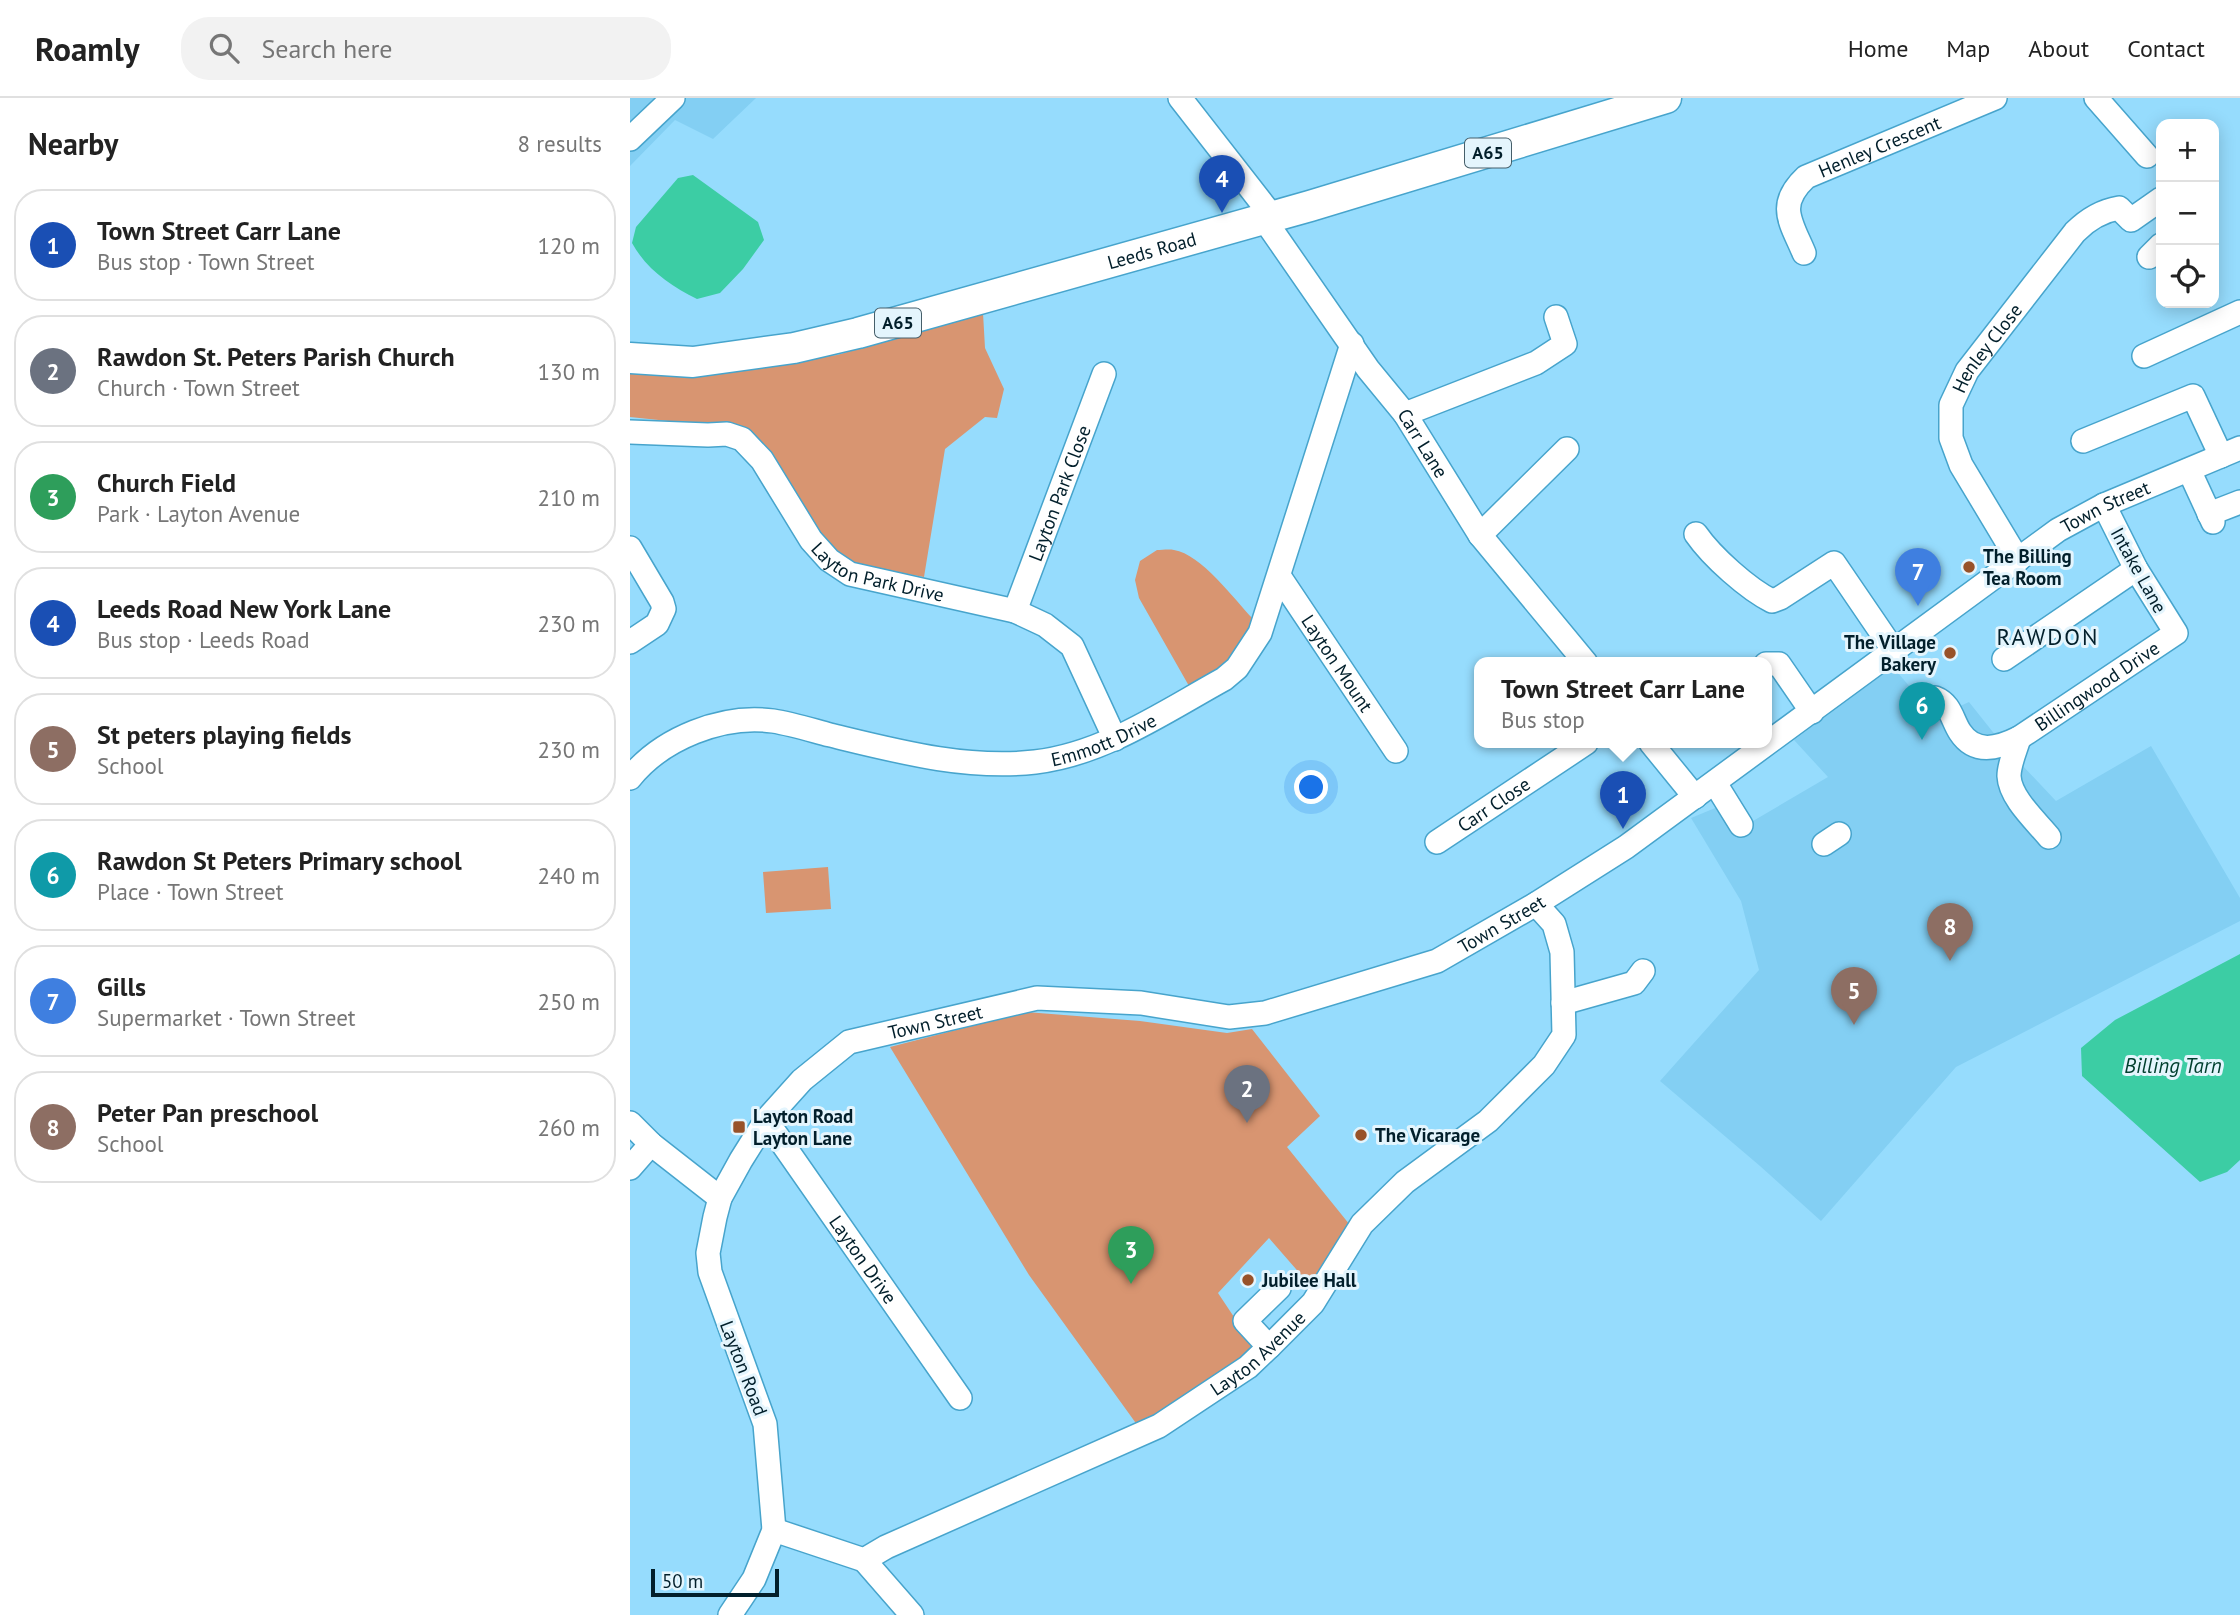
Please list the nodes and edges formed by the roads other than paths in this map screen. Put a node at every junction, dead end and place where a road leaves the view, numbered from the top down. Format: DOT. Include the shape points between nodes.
graph roads {
  1 [pos="673,98"];
  2 [pos="1180,98"];
  3 [pos="1666,98"];
  4 [pos="1995,98"];
  5 [pos="2096,98"];
  6 [pos="630,139"];
  7 [pos="2147,156"];
  8 [pos="2156,202"];
  9 [pos="1268,218"];
  10 [pos="1804,253"];
  11 [pos="2240,313"];
  12 [pos="1556,317"];
  13 [pos="1352,344"];
  14 [pos="2144,356"];
  15 [pos="630,358"];
  16 [pos="1104,374"];
  17 [pos="1405,414"];
  18 [pos="630,432"];
  19 [pos="2083,441"];
  20 [pos="1567,449"];
  21 [pos="2230,452"];
  22 [pos="2189,470"];
  23 [pos="2240,502"];
  24 [pos="2104,505"];
  25 [pos="1696,534"];
  26 [pos="1480,535"];
  27 [pos="630,548"];
  28 [pos="2018,559"];
  29 [pos="2136,569"];
  30 [pos="1279,576"];
  31 [pos="1015,611"];
  32 [pos="2176,634"];
  33 [pos="630,642"];
  34 [pos="1894,651"];
  35 [pos="1581,657"];
  36 [pos="2004,659"];
  37 [pos="1772,664"];
  38 [pos="1935,698"];
  39 [pos="1812,712"];
  40 [pos="2019,738"];
  41 [pos="1115,740"];
  42 [pos="1772,741"];
  43 [pos="1578,748"];
  44 [pos="1658,748"];
  45 [pos="1762,748"];
  46 [pos="1395,751"];
  47 [pos="630,778"];
  48 [pos="1714,783"];
  49 [pos="1695,797"];
  50 [pos="1741,825"];
  51 [pos="2049,837"];
  52 [pos="1437,842"];
  53 [pos="1536,904"];
  54 [pos="1643,971"];
  55 [pos="1563,1003"];
  56 [pos="766,1119"];
  57 [pos="630,1123"];
  58 [pos="650,1144"];
  59 [pos="630,1168"];
  60 [pos="720,1198"];
  61 [pos="1279,1288"];
  62 [pos="1269,1347"];
  63 [pos="960,1398"];
  64 [pos="774,1530"];
  65 [pos="864,1560"];
  66 [pos="730,1615"];
  67 [pos="912,1615"];
  1 -- 6 [label="street"];
  2 -- 9 [label="street, Carr Lane"];
  3 -- 9 [label="main road, Leeds Road / A65"];
  4 -- 10 [label="street, Henley Crescent" via="1806,177 1791,194 1787,214"];
  5 -- 7 [label="street"];
  8 -- 28 [label="street, Henley Close" via="2131,220 2122,199 2075,232 1967,371 1951,405 1951,438 1961,466"];
  9 -- 13 [label="street, Carr Lane"];
  9 -- 15 [label="main road, Leeds Road / A65" via="794,348 693,362"];
  11 -- 14 [label="street"];
  12 -- 17 [label="street" via="1566,344 1536,363"];
  13 -- 17 [label="street, Carr Lane"];
  13 -- 30 [label="street, Emmott Drive"];
  16 -- 31 [label="street, Layton Park Close"];
  17 -- 26 [label="street, Carr Lane"];
  18 -- 31 [label="street, Layton Park Drive" via="727,434 742,439 762,460 811,540 850,574"];
  19 -- 21 [label="street" via="2193,396"];
  20 -- 26 [label="street"];
  21 -- 22 [label="street, Town Street"];
  22 -- 23 [label="street" via="2211,518"];
  22 -- 24 [label="street, Town Street"];
  24 -- 28 [label="street, Town Street"];
  24 -- 29 [label="street, Intake Lane"];
  25 -- 34 [label="street" via="1704,546 1772,601 1834,563"];
  26 -- 35 [label="street, Carr Lane"];
  27 -- 33 [label="street" via="664,609 657,624"];
  28 -- 34 [label="street, Town Street"];
  29 -- 32 [label="street, Intake Lane"];
  29 -- 36 [label="street"];
  30 -- 41 [label="street, Emmott Drive" via="1261,633 1237,668"];
  30 -- 46 [label="street, Layton Mount"];
  31 -- 41 [label="street, Layton Park Drive" via="1045,625 1072,646"];
  32 -- 40 [label="street, Billingwood Drive"];
  34 -- 39 [label="street, Town Street"];
  37 -- 39 [label="street" via="1779,664"];
  38 -- 40 [label="street, Billingwood Drive" via="1952,713 1959,731 1978,746 1994,748"];
  39 -- 42 [label="street, Town Street"];
  40 -- 51 [label="street" via="2011,782"];
  41 -- 47 [label="street, Emmott Drive" via="1074,755 1003,765 931,757 771,721 743,722 716,725 665,747"];
  43 -- 52 [label="street, Carr Close"];
  44 -- 49 [label="street"];
  45 -- 48 [label="street, Town Street"];
  48 -- 49 [label="street, Town Street"];
  48 -- 50 [label="street"];
  49 -- 53 [label="street, Town Street"];
  53 -- 55 [label="street, Layton Avenue" via="1554,924 1562,952"];
  53 -- 56 [label="street, Town Street" via="1437,961 1265,1013 1229,1017 1141,1003 1037,998 849,1042 802,1080"];
  54 -- 55 [label="street" via="1634,983"];
  55 -- 62 [label="street, Layton Avenue" via="1564,1035 1544,1065 1488,1121 1405,1182 1362,1224 1313,1303"];
  56 -- 60 [label="street, Town Street"];
  56 -- 63 [label="street, Layton Drive"];
  57 -- 58 [label="street"];
  58 -- 59 [label="street"];
  58 -- 60 [label="street"];
  60 -- 64 [label="street, Layton Road" via="708,1253 710,1272 765,1424"];
  61 -- 62 [label="street" via="1245,1321"];
  62 -- 65 [label="street, Layton Avenue" via="1248,1367 1159,1426"];
  64 -- 65 [label="street"];
  64 -- 66 [label="street, Layton Road" via="754,1578"];
  65 -- 67 [label="street"];
}
